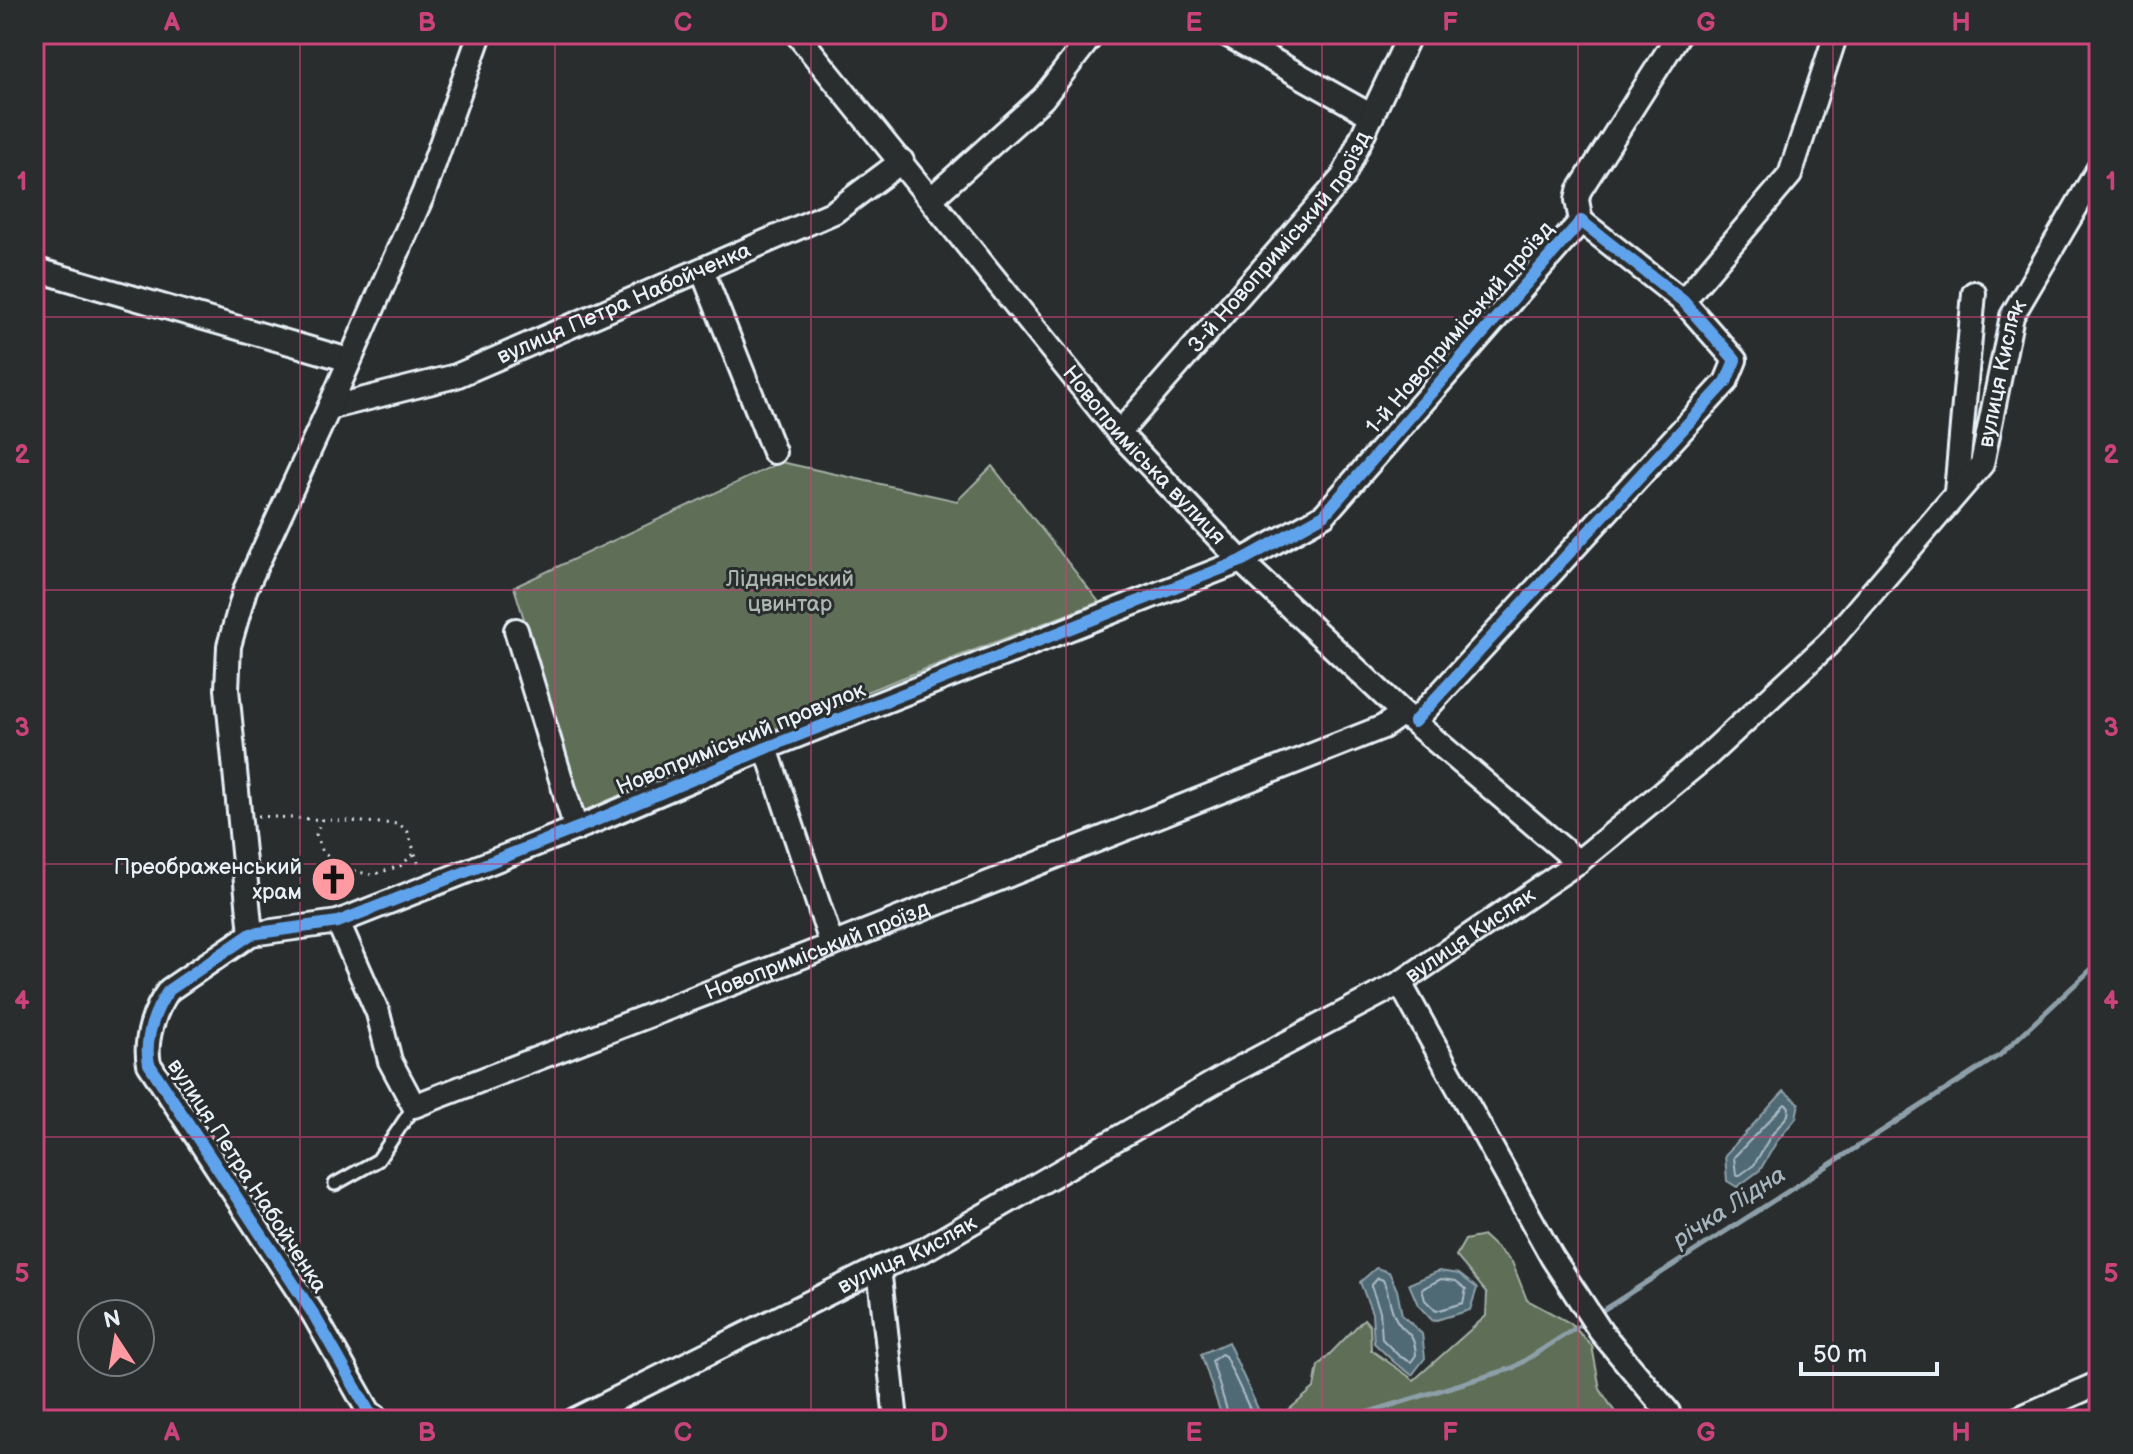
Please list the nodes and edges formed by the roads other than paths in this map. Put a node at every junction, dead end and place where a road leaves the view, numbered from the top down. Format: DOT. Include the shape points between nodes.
graph roads {
  1 [pos="480,34"];
  2 [pos="797,34"];
  3 [pos="1093,34"];
  4 [pos="1226,34"];
  5 [pos="1410,34"];
  6 [pos="1679,34"];
  7 [pos="1836,34"];
  8 [pos="1372,116"];
  9 [pos="902,161"];
  10 [pos="2099,168"];
  11 [pos="932,198"];
  12 [pos="1581,221"];
  13 [pos="34,269"];
  14 [pos="702,270"];
  15 [pos="1974,293"];
  16 [pos="1683,301"];
  17 [pos="349,360"];
  18 [pos="329,408"];
  19 [pos="1119,433"];
  20 [pos="774,452"];
  21 [pos="1956,492"];
  22 [pos="1241,561"];
  23 [pos="516,630"];
  24 [pos="1409,717"];
  25 [pos="766,748"];
  26 [pos="576,829"];
  27 [pos="1578,862"];
  28 [pos="338,922"];
  29 [pos="251,934"];
  30 [pos="832,945"];
  31 [pos="1400,983"];
  32 [pos="414,1106"];
  33 [pos="335,1184"];
  34 [pos="879,1268"];
  35 [pos="2099,1383"];
  36 [pos="1670,1417"];
  37 [pos="380,1420"];
  38 [pos="574,1420"];
  39 [pos="896,1420"];
  40 [pos="2015,1420"];
  1 -- 17 [label="street" via="424,192"];
  2 -- 9 [label="street, Новоприміська вулиця"];
  3 -- 11 [label="street" via="1043,98"];
  4 -- 8 [label="street"];
  5 -- 8 [label="street, 3-й Новоприміський проїзд"];
  6 -- 12 [label="street, 1-й Новоприміський проїзд" via="1579,191"];
  7 -- 16 [label="street" via="1790,175"];
  8 -- 19 [label="street, 3-й Новоприміський проїзд" via="1343,177"];
  9 -- 11 [label="street, Новоприміська вулиця"];
  9 -- 14 [label="street, вулиця Петра Набойченка" via="834,212"];
  10 -- 21 [label="street, вулиця Кисляк" via="2012,316 1982,464"];
  11 -- 19 [label="street, Новоприміська вулиця"];
  12 -- 16 [label="street, 1-й Новоприміський проїзд"];
  12 -- 22 [label="street, 1-й Новоприміський проїзд" via="1324,515"];
  13 -- 17 [label="street"];
  14 -- 18 [label="street, вулиця Петра Набойченка" via="456,376"];
  14 -- 20 [label="street"];
  15 -- 21 [label="street"];
  16 -- 24 [label="street, 1-й Новоприміський проїзд" via="1735,360 1726,382"];
  17 -- 18 [label="street"];
  18 -- 29 [label="street" via="245,590 229,646 227,689"];
  19 -- 22 [label="street, Новоприміська вулиця"];
  21 -- 27 [label="street, вулиця Кисляк" via="1828,644 1707,756"];
  22 -- 24 [label="street, Новоприміська вулиця"];
  22 -- 25 [label="street, Новоприміський провулок"];
  23 -- 26 [label="street"];
  24 -- 27 [label="street, Новоприміська вулиця"];
  24 -- 30 [label="street, Новоприміський проїзд"];
  25 -- 26 [label="street, Новоприміський провулок"];
  25 -- 30 [label="street"];
  26 -- 28 [label="street, Новоприміський провулок"];
  27 -- 31 [label="street, вулиця Кисляк"];
  28 -- 29 [label="street, Новоприміський провулок"];
  28 -- 32 [label="street" via="378,1013 390,1061"];
  29 -- 37 [label="street, вулиця Петра Набойченка" via="169,990 159,1003 146,1049 149,1064 314,1315 369,1412"];
  30 -- 32 [label="street, Новоприміський проїзд"];
  31 -- 34 [label="street, вулиця Кисляк" via="1234,1071 924,1250"];
  31 -- 36 [label="street" via="1552,1257 1601,1332"];
  32 -- 33 [label="lane" via="378,1160"];
  34 -- 38 [label="street, вулиця Кисляк"];
  34 -- 39 [label="street"];
  35 -- 40 [label="street"];
}
